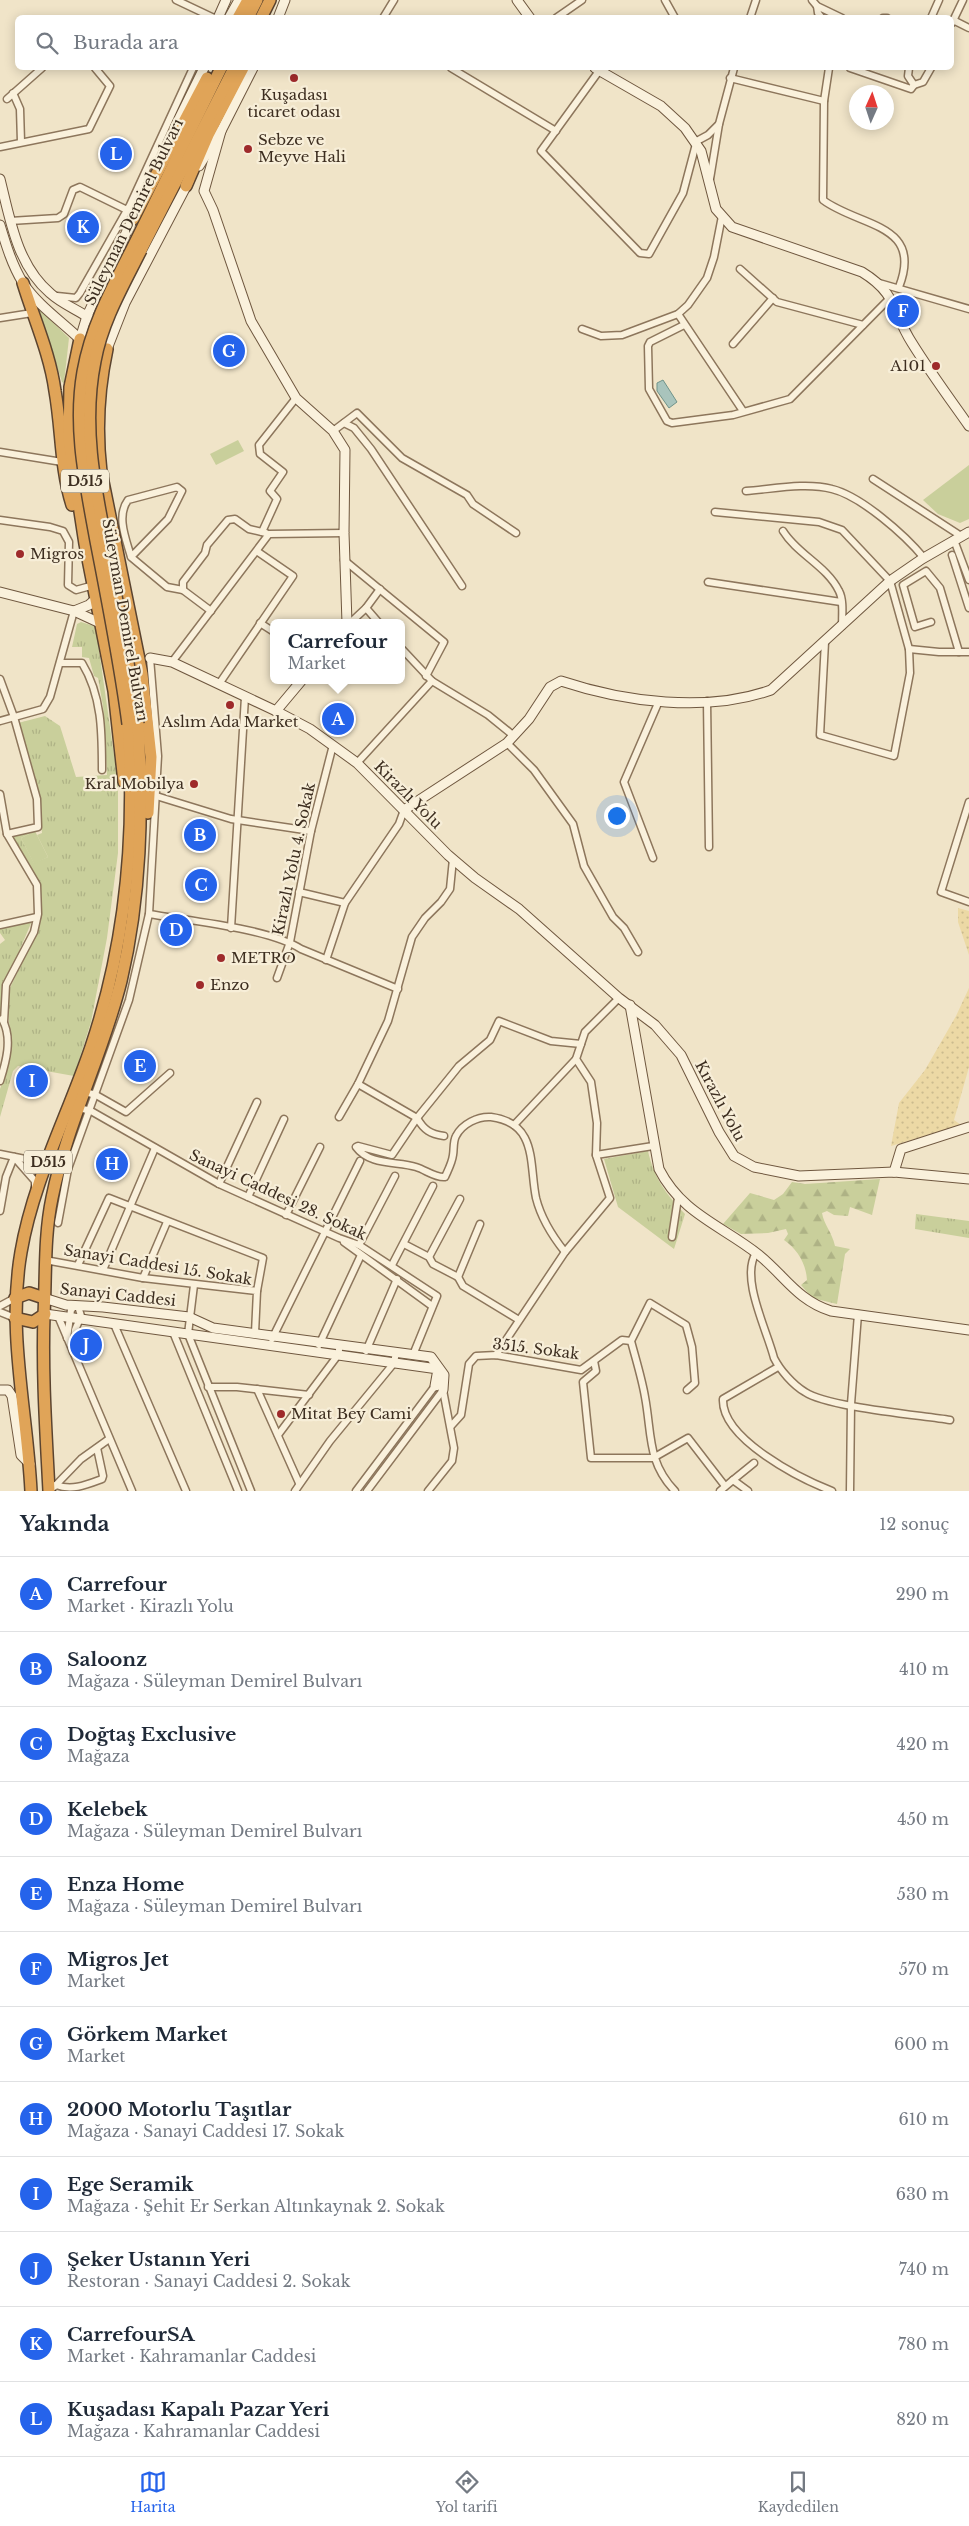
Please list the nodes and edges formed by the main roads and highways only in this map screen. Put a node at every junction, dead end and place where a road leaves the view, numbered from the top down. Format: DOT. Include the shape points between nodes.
graph roads {
  1 [pos="248,0"];
  2 [pos="257,0"];
  3 [pos="270,0"];
  4 [pos="277,0"];
  5 [pos="240,15"];
  6 [pos="250,15"];
  7 [pos="262,15"];
  8 [pos="271,15"];
  9 [pos="212,70"];
  10 [pos="220,70"];
  11 [pos="233,70"];
  12 [pos="242,70"];
  13 [pos="186,186"];
  14 [pos="130,215"];
  15 [pos="138,248"];
  16 [pos="23,283"];
  17 [pos="80,339"];
  18 [pos="107,349"];
  19 [pos="70,387"];
  20 [pos="99,390"];
  21 [pos="85,544"];
  22 [pos="104,1019"];
  23 [pos="15,1298"];
  24 [pos="44,1298"];
  25 [pos="44,1314"];
  26 [pos="15,1318"];
  27 [pos="53,1489"];
  28 [pos="31,1491"];
  1 -- 5 [label="highway"];
  2 -- 6 [label="highway"];
  3 -- 7 [label="highway"];
  4 -- 8 [label="highway"];
  9 -- 14 [label="highway"];
  10 -- 15 [label="highway, Süleyman Demirel Bulvarı / D515"];
  11 -- 15 [label="highway, Süleyman Demirel Bulvarı / D515"];
  12 -- 13 [label="highway"];
  15 -- 22 [label="highway, Süleyman Demirel Bulvarı / D515, bridge" via="103,331 95,359 88,418 95,487 128,654 141,792 139,857 130,935 121,981"];
  16 -- 21 [label="highway" via="51,368 65,481"];
  17 -- 19 [label="highway"];
  18 -- 20 [label="highway"];
  19 -- 20 [label="highway" via="85,378 94,382"];
  19 -- 21 [label="highway" via="69,440"];
  20 -- 22 [label="highway" via="97,428 101,472 142,674 153,795 139,911 124,984"];
  21 -- 22 [label="highway" via="119,728 126,819 122,884 104,980"];
  22 -- 23 [label="highway, Süleyman Demirel Bulvarı / D515" via="35,1196 23,1238"];
  22 -- 24 [label="highway, Süleyman Demirel Bulvarı / D515" via="91,1093 52,1197"];
  23 -- 24 [label="highway" via="29,1293"];
  23 -- 26 [label="highway, Süleyman Demirel Bulvarı / D515"];
  24 -- 25 [label="highway, Süleyman Demirel Bulvarı / D515"];
  25 -- 26 [label="highway" via="33,1322"];
  25 -- 27 [label="highway, Süleyman Demirel Bulvarı / D515" via="43,1379"];
  26 -- 28 [label="highway, Süleyman Demirel Bulvarı / D515"];
}
